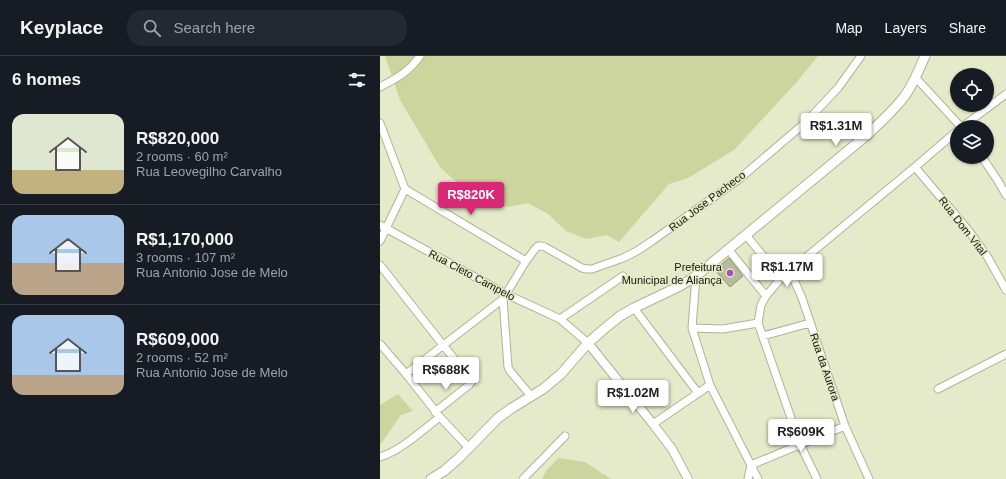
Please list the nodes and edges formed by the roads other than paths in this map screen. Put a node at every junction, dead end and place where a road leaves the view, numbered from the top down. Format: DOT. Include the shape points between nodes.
graph roads {
  1 [pos="420,56"];
  2 [pos="861,56"];
  3 [pos="925,56"];
  4 [pos="916,78"];
  5 [pos="380,87"];
  6 [pos="1006,94"];
  7 [pos="955,120"];
  8 [pos="971,120"];
  9 [pos="380,123"];
  10 [pos="950,137"];
  11 [pos="987,164"];
  12 [pos="915,167"];
  13 [pos="405,189"];
  14 [pos="1006,195"];
  15 [pos="383,227"];
  16 [pos="746,235"];
  17 [pos="380,241"];
  18 [pos="728,249"];
  19 [pos="526,261"];
  20 [pos="380,265"];
  21 [pos="790,271"];
  22 [pos="623,276"];
  23 [pos="696,276"];
  24 [pos="781,278"];
  25 [pos="1006,290"];
  26 [pos="504,296"];
  27 [pos="766,296"];
  28 [pos="634,308"];
  29 [pos="560,319"];
  30 [pos="758,323"];
  31 [pos="810,323"];
  32 [pos="692,328"];
  33 [pos="763,336"];
  34 [pos="588,343"];
  35 [pos="380,344"];
  36 [pos="442,345"];
  37 [pos="1006,354"];
  38 [pos="406,374"];
  39 [pos="710,385"];
  40 [pos="938,389"];
  41 [pos="698,393"];
  42 [pos="532,396"];
  43 [pos="438,414"];
  44 [pos="654,424"];
  45 [pos="845,426"];
  46 [pos="565,436"];
  47 [pos="800,444"];
  48 [pos="469,448"];
  49 [pos="380,456"];
  50 [pos="751,465"];
  51 [pos="431,479"];
  52 [pos="523,479"];
  53 [pos="688,479"];
  54 [pos="748,479"];
  55 [pos="758,479"];
  56 [pos="817,479"];
  57 [pos="869,479"];
  1 -- 5 [label="street" via="400,77"];
  2 -- 19 [label="street, Rua Jose Pacheco" via="838,88 806,122 738,180 642,248 592,269 582,268 541,246 538,246"];
  3 -- 4 [label="main road"];
  4 -- 7 [label="street"];
  4 -- 16 [label="main road" via="890,114"];
  6 -- 8 [label="street"];
  9 -- 13 [label="street"];
  10 -- 12 [label="street"];
  11 -- 14 [label="street"];
  12 -- 21 [label="street"];
  12 -- 25 [label="street, Rua Dom Vital" via="969,231"];
  13 -- 15 [label="street"];
  13 -- 19 [label="street"];
  15 -- 17 [label="street"];
  15 -- 26 [label="street, Rua Cleto Campelo"];
  16 -- 18 [label="main road"];
  16 -- 24 [label="street"];
  18 -- 23 [label="main road"];
  18 -- 27 [label="street"];
  19 -- 26 [label="street"];
  20 -- 36 [label="street"];
  21 -- 24 [label="street"];
  21 -- 31 [label="street, Rua da Aurora"];
  22 -- 29 [label="street"];
  23 -- 28 [label="main road"];
  23 -- 32 [label="street"];
  24 -- 27 [label="street"];
  26 -- 29 [label="street, Rua Cleto Campelo"];
  26 -- 36 [label="street"];
  26 -- 42 [label="street" via="508,367"];
  27 -- 30 [label="street" via="761,305"];
  28 -- 34 [label="main road" via="620,316"];
  28 -- 41 [label="street"];
  29 -- 34 [label="street, Rua Cleto Campelo"];
  30 -- 32 [label="street" via="723,328"];
  30 -- 33 [label="street"];
  31 -- 33 [label="street"];
  31 -- 45 [label="street, Rua da Aurora"];
  32 -- 39 [label="street"];
  33 -- 47 [label="street"];
  34 -- 42 [label="main road" via="561,374"];
  34 -- 44 [label="street"];
  35 -- 38 [label="street"];
  36 -- 38 [label="street"];
  36 -- 43 [label="street" via="472,381"];
  37 -- 40 [label="street"];
  38 -- 43 [label="street"];
  39 -- 41 [label="street"];
  39 -- 50 [label="street"];
  41 -- 44 [label="street"];
  42 -- 48 [label="main road" via="498,418"];
  43 -- 48 [label="street"];
  43 -- 49 [label="street" via="405,444"];
  44 -- 53 [label="street" via="672,449"];
  45 -- 47 [label="street"];
  45 -- 57 [label="street, Rua da Aurora"];
  46 -- 52 [label="street"];
  47 -- 50 [label="street"];
  47 -- 56 [label="street"];
  48 -- 51 [label="main road"];
  50 -- 54 [label="street"];
  50 -- 55 [label="street"];
}
